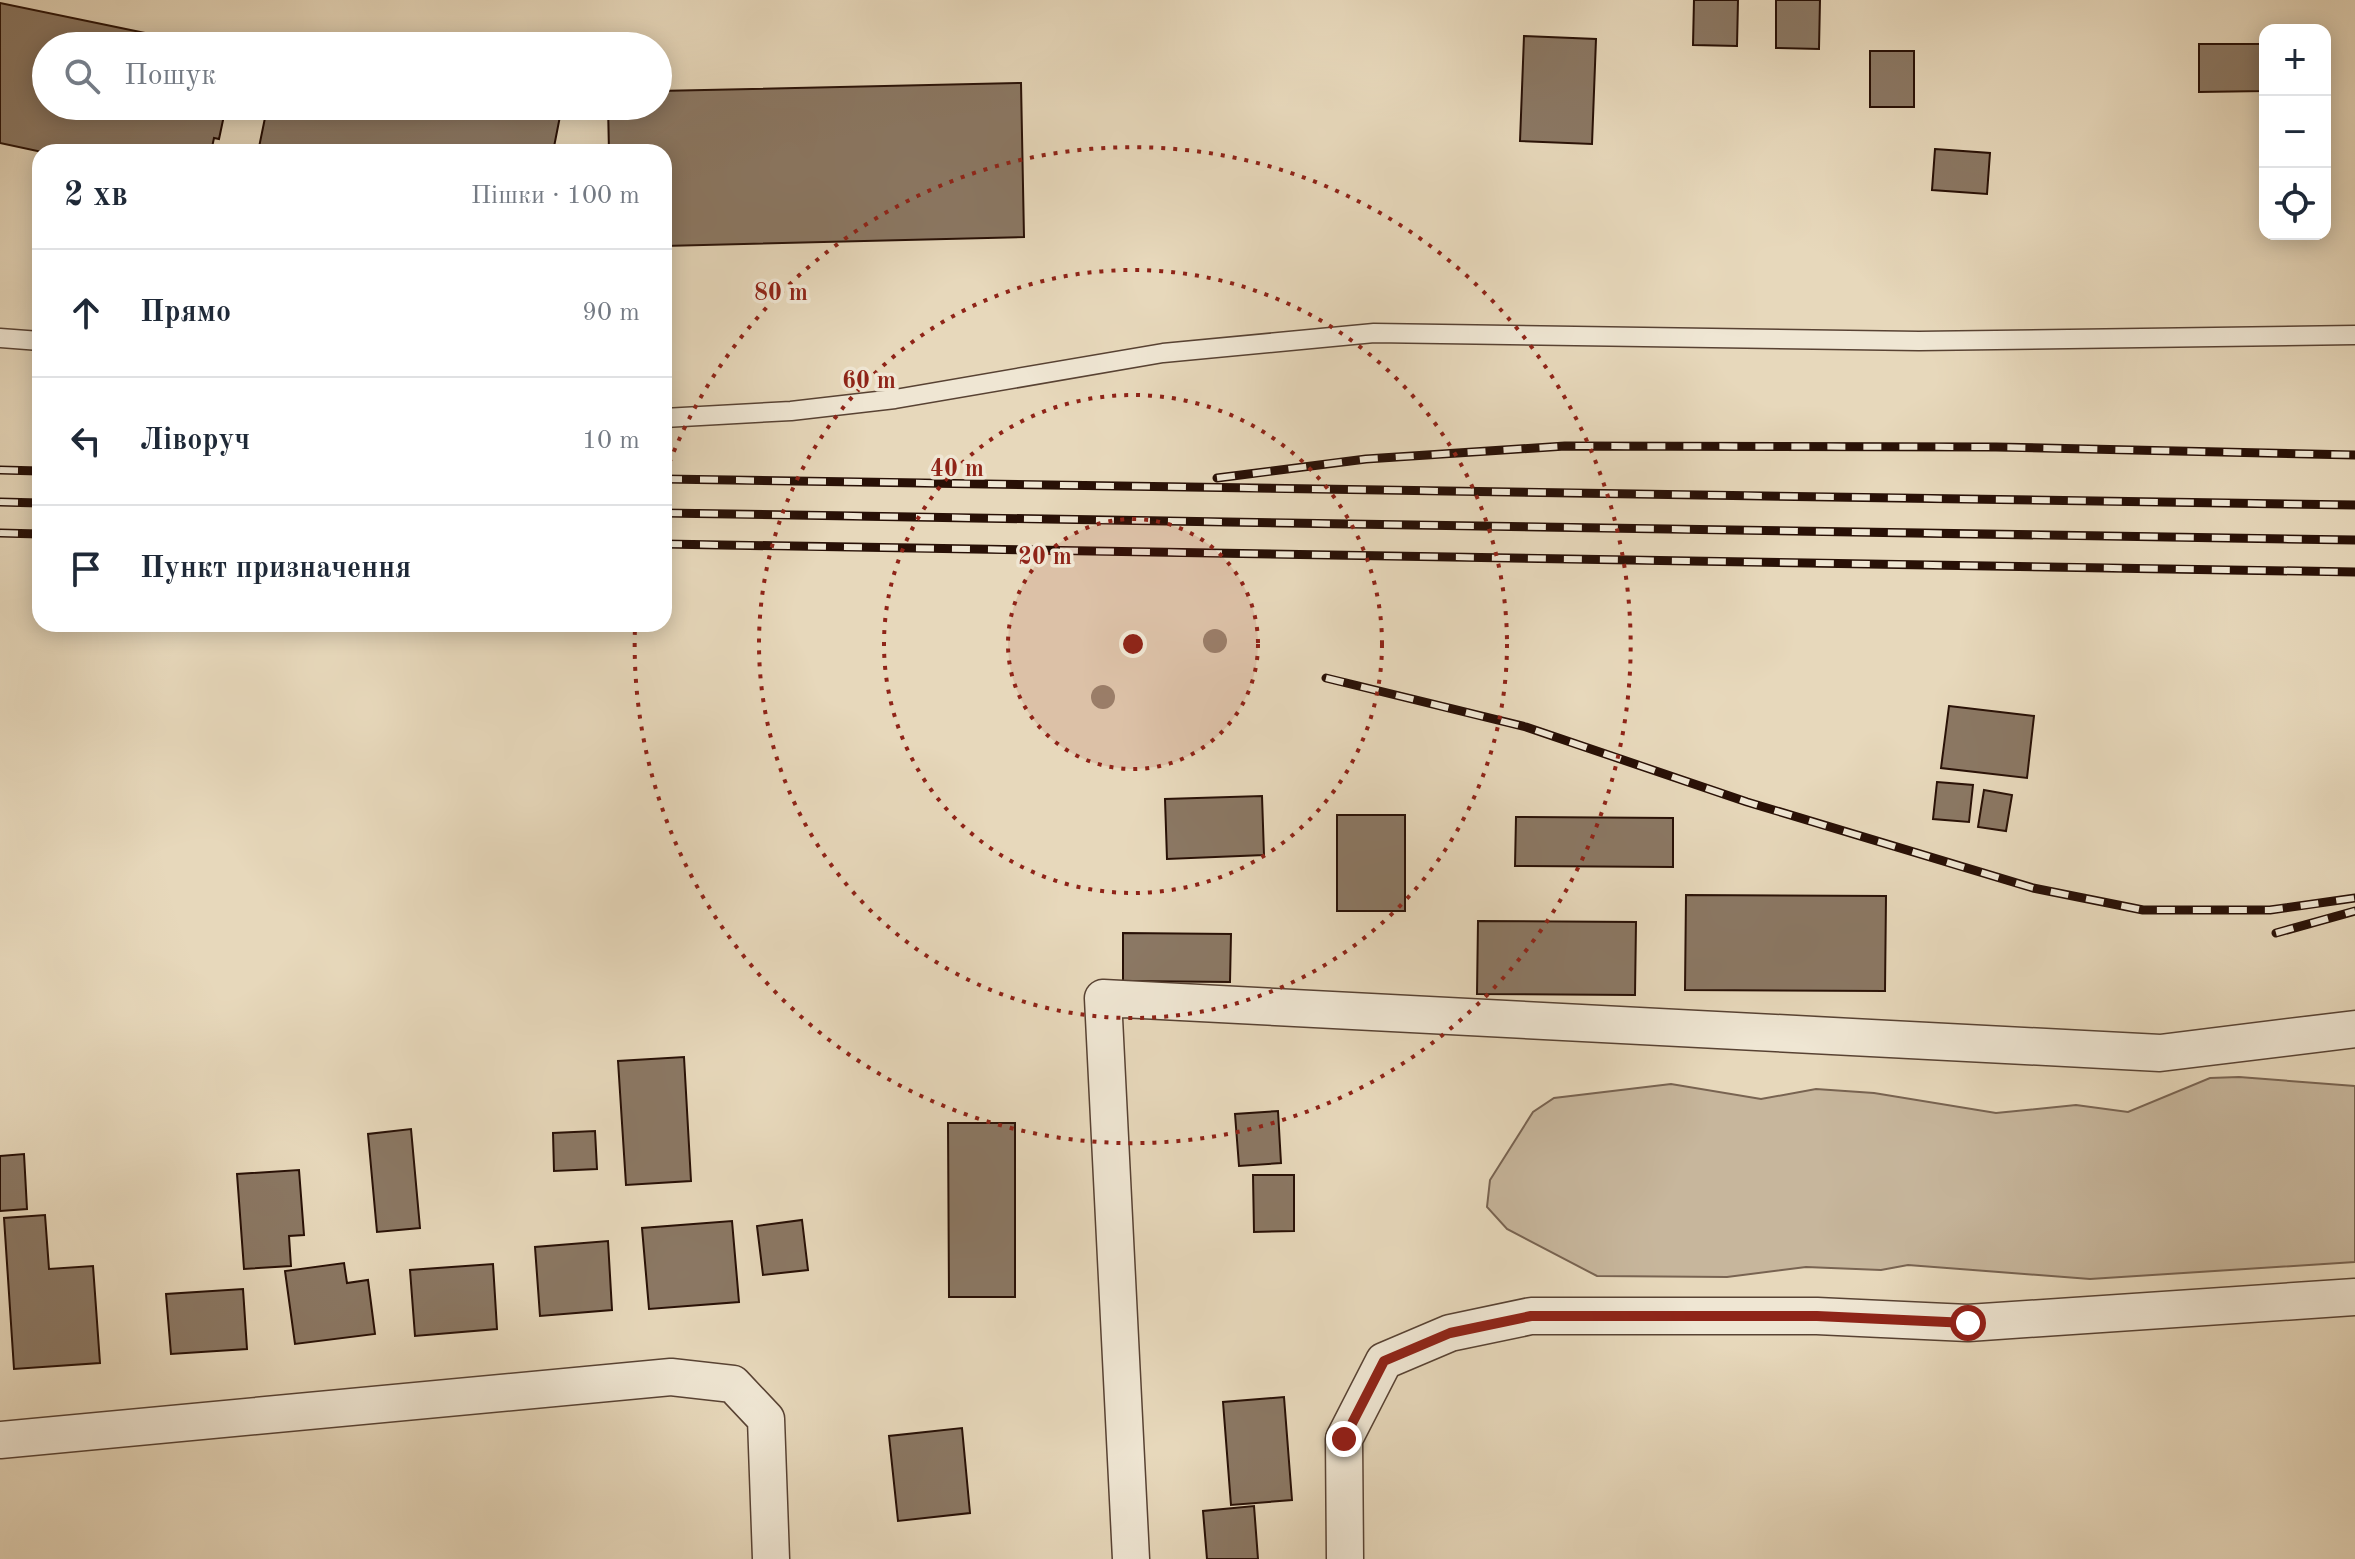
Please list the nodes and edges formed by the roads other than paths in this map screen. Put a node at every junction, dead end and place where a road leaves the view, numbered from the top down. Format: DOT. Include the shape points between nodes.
graph roads {
  1 [pos="2355,335"];
  2 [pos="0,338"];
  3 [pos="32,340"];
  4 [pos="672,417"];
  5 [pos="2355,1029"];
  6 [pos="2355,1297"];
  7 [pos="0,1440"];
  8 [pos="771,1559"];
  9 [pos="1131,1559"];
  10 [pos="1345,1559"];
  1 -- 4 [label="lane" via="1919,341 1374,333 1163,353 821,408"];
  2 -- 3 [label="lane"];
  5 -- 9 [label="street" via="2160,1053 1103,998"];
  6 -- 10 [label="street" via="1968,1323 1817,1316 1531,1316 1450,1333 1384,1361 1344,1439"];
  7 -- 8 [label="street" via="671,1377 733,1384 766,1419"];
}
